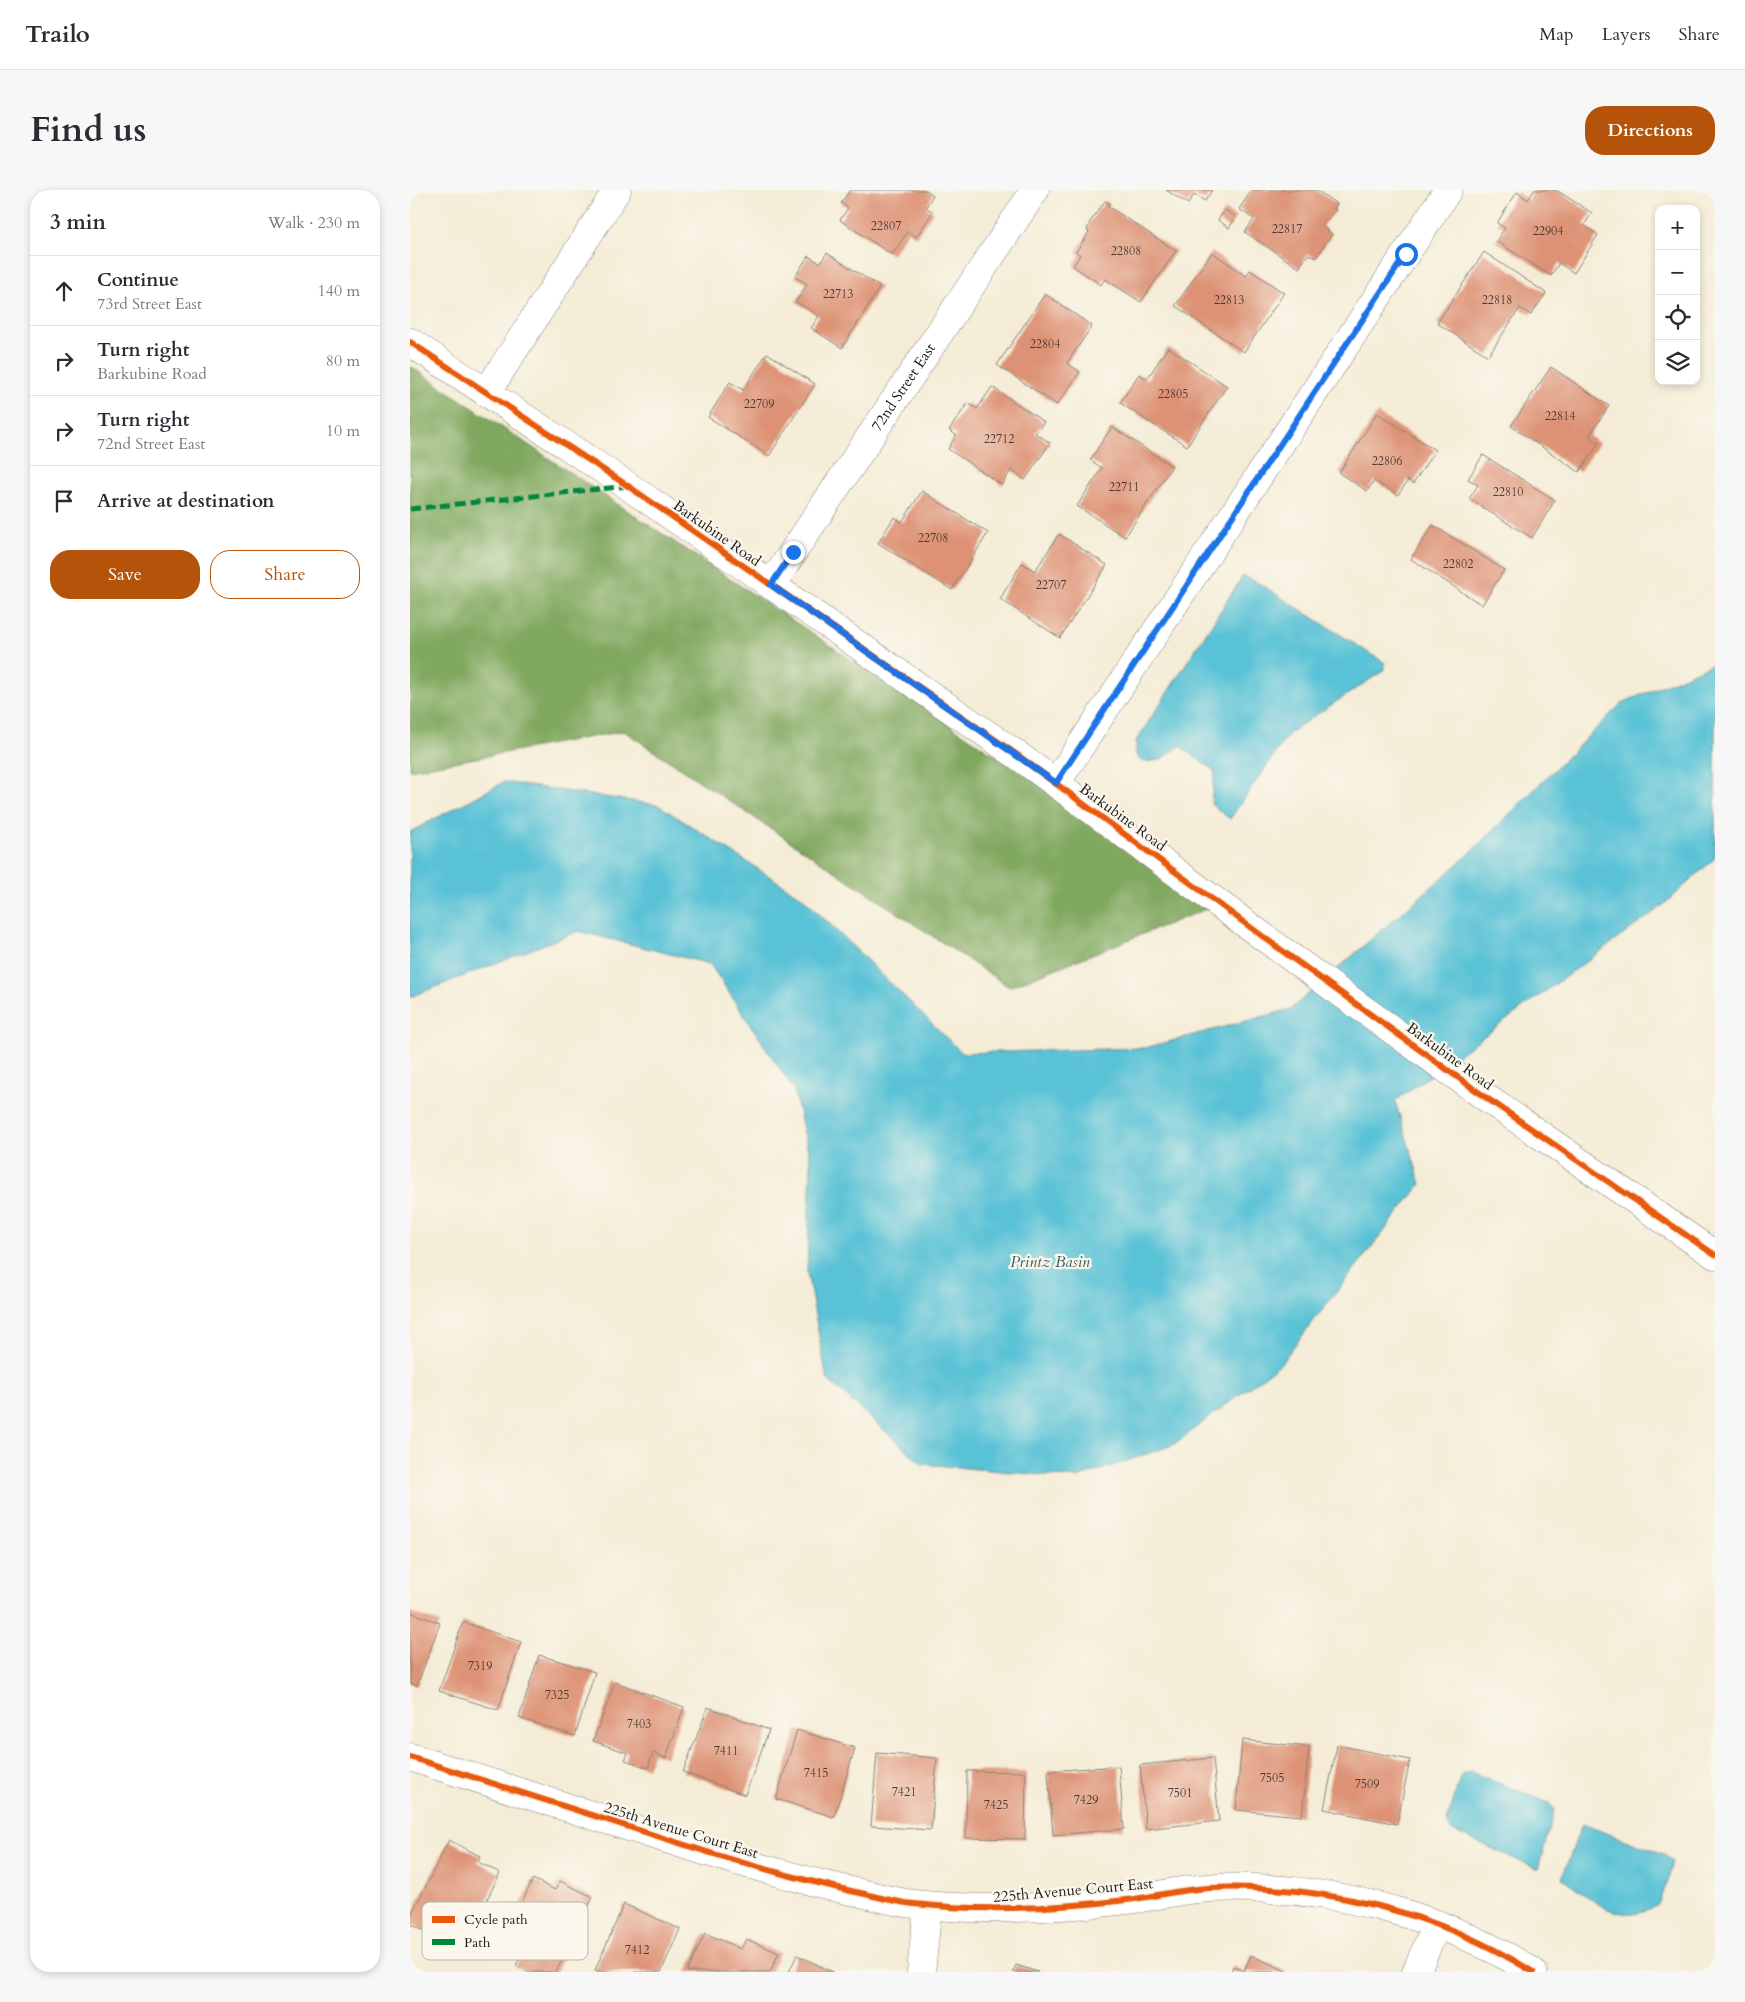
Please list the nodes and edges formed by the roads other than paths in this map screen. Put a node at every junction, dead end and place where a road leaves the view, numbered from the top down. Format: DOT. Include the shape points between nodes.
graph roads {
  1 [pos="617,190"];
  2 [pos="1035,190"];
  3 [pos="1448,190"];
  4 [pos="410,342"];
  5 [pos="488,392"];
  6 [pos="771,585"];
  7 [pos="1056,783"];
  8 [pos="1715,1255"];
  9 [pos="410,1757"];
  10 [pos="928,1906"];
  11 [pos="1438,1924"];
  12 [pos="921,1972"];
  13 [pos="1416,1972"];
  14 [pos="1533,1972"];
  1 -- 5 [label="street"];
  2 -- 6 [label="street, 72nd Street East"];
  3 -- 7 [label="street"];
  4 -- 5 [label="street, Barkubine Road"];
  5 -- 6 [label="street, Barkubine Road"];
  6 -- 7 [label="street, Barkubine Road"];
  7 -- 8 [label="street, Barkubine Road" via="1288,955"];
  9 -- 10 [label="street, 225th Avenue Court East" via="734,1861 800,1879"];
  10 -- 11 [label="street, 225th Avenue Court East" via="996,1910 1091,1903 1209,1888 1282,1890 1347,1899"];
  10 -- 12 [label="street"];
  11 -- 13 [label="street"];
  11 -- 14 [label="street, 225th Avenue Court East"];
}
